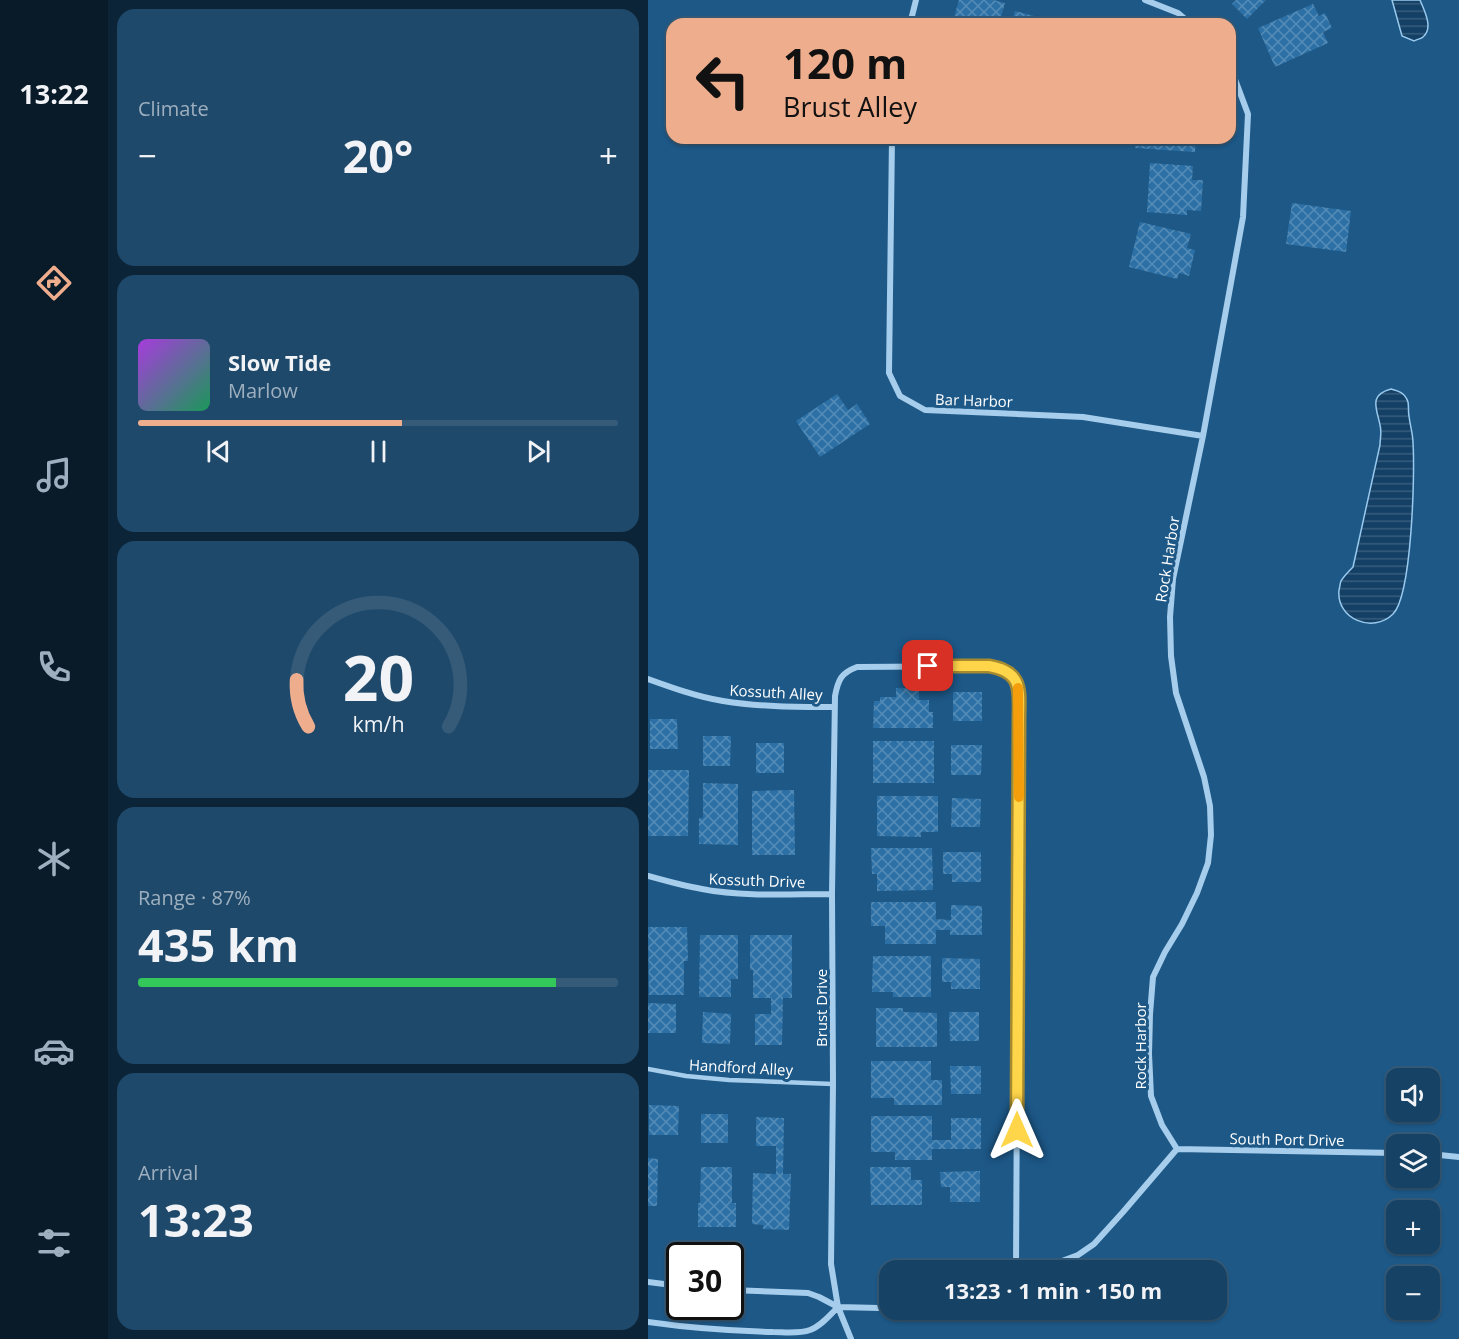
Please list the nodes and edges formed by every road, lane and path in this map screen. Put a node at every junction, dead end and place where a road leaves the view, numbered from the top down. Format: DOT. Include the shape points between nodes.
graph roads {
  1 [pos="916,0"];
  2 [pos="1145,0"];
  3 [pos="912,18"];
  4 [pos="1184,18"];
  5 [pos="1236,82"];
  6 [pos="892,144"];
  7 [pos="1203,435"];
  8 [pos="648,679"];
  9 [pos="834,707"];
  10 [pos="648,876"];
  11 [pos="832,894"];
  12 [pos="648,1069"];
  13 [pos="833,1084"];
  14 [pos="1177,1149"];
  15 [pos="1386,1153"];
  16 [pos="1440,1155"];
  17 [pos="1459,1157"];
  18 [pos="1016,1260"];
  19 [pos="1065,1260"];
  20 [pos="648,1282"];
  21 [pos="666,1284"];
  22 [pos="744,1291"];
  23 [pos="838,1307"];
  24 [pos="879,1308"];
  25 [pos="648,1322"];
  26 [pos="851,1339"];
  1 -- 3 [label="street"];
  2 -- 4 [label="street"];
  5 -- 7 [label="street, Rock Harbor" via="1248,114 1244,217"];
  6 -- 7 [label="street, Bar Harbor" via="889,373 900,396 925,410 1083,417"];
  7 -- 14 [label="street, Rock Harbor" via="1173,579 1170,617 1176,693 1204,777 1211,835 1208,863 1197,893 1153,978 1149,1034 1151,1096"];
  8 -- 9 [label="street, Kossuth Alley" via="722,701"];
  9 -- 11 [label="street, Brust Drive"];
  9 -- 18 [label="street, Brust Drive" via="841,678 848,670 859,667 989,666 1008,672 1018,685"];
  10 -- 11 [label="street, Kossuth Drive" via="731,893"];
  11 -- 13 [label="street, Brust Drive"];
  12 -- 13 [label="lane, Handford Alley" via="729,1080"];
  13 -- 23 [label="street, Brust Drive" via="831,1264"];
  14 -- 15 [label="street, South Port Drive"];
  14 -- 19 [label="street" via="1094,1244"];
  16 -- 17 [label="street"];
  20 -- 21 [label="street"];
  22 -- 23 [label="street" via="808,1293"];
  23 -- 24 [label="street"];
  23 -- 25 [label="street" via="810,1330 797,1332 688,1328"];
  23 -- 26 [label="street, Brust Drive"];
}
